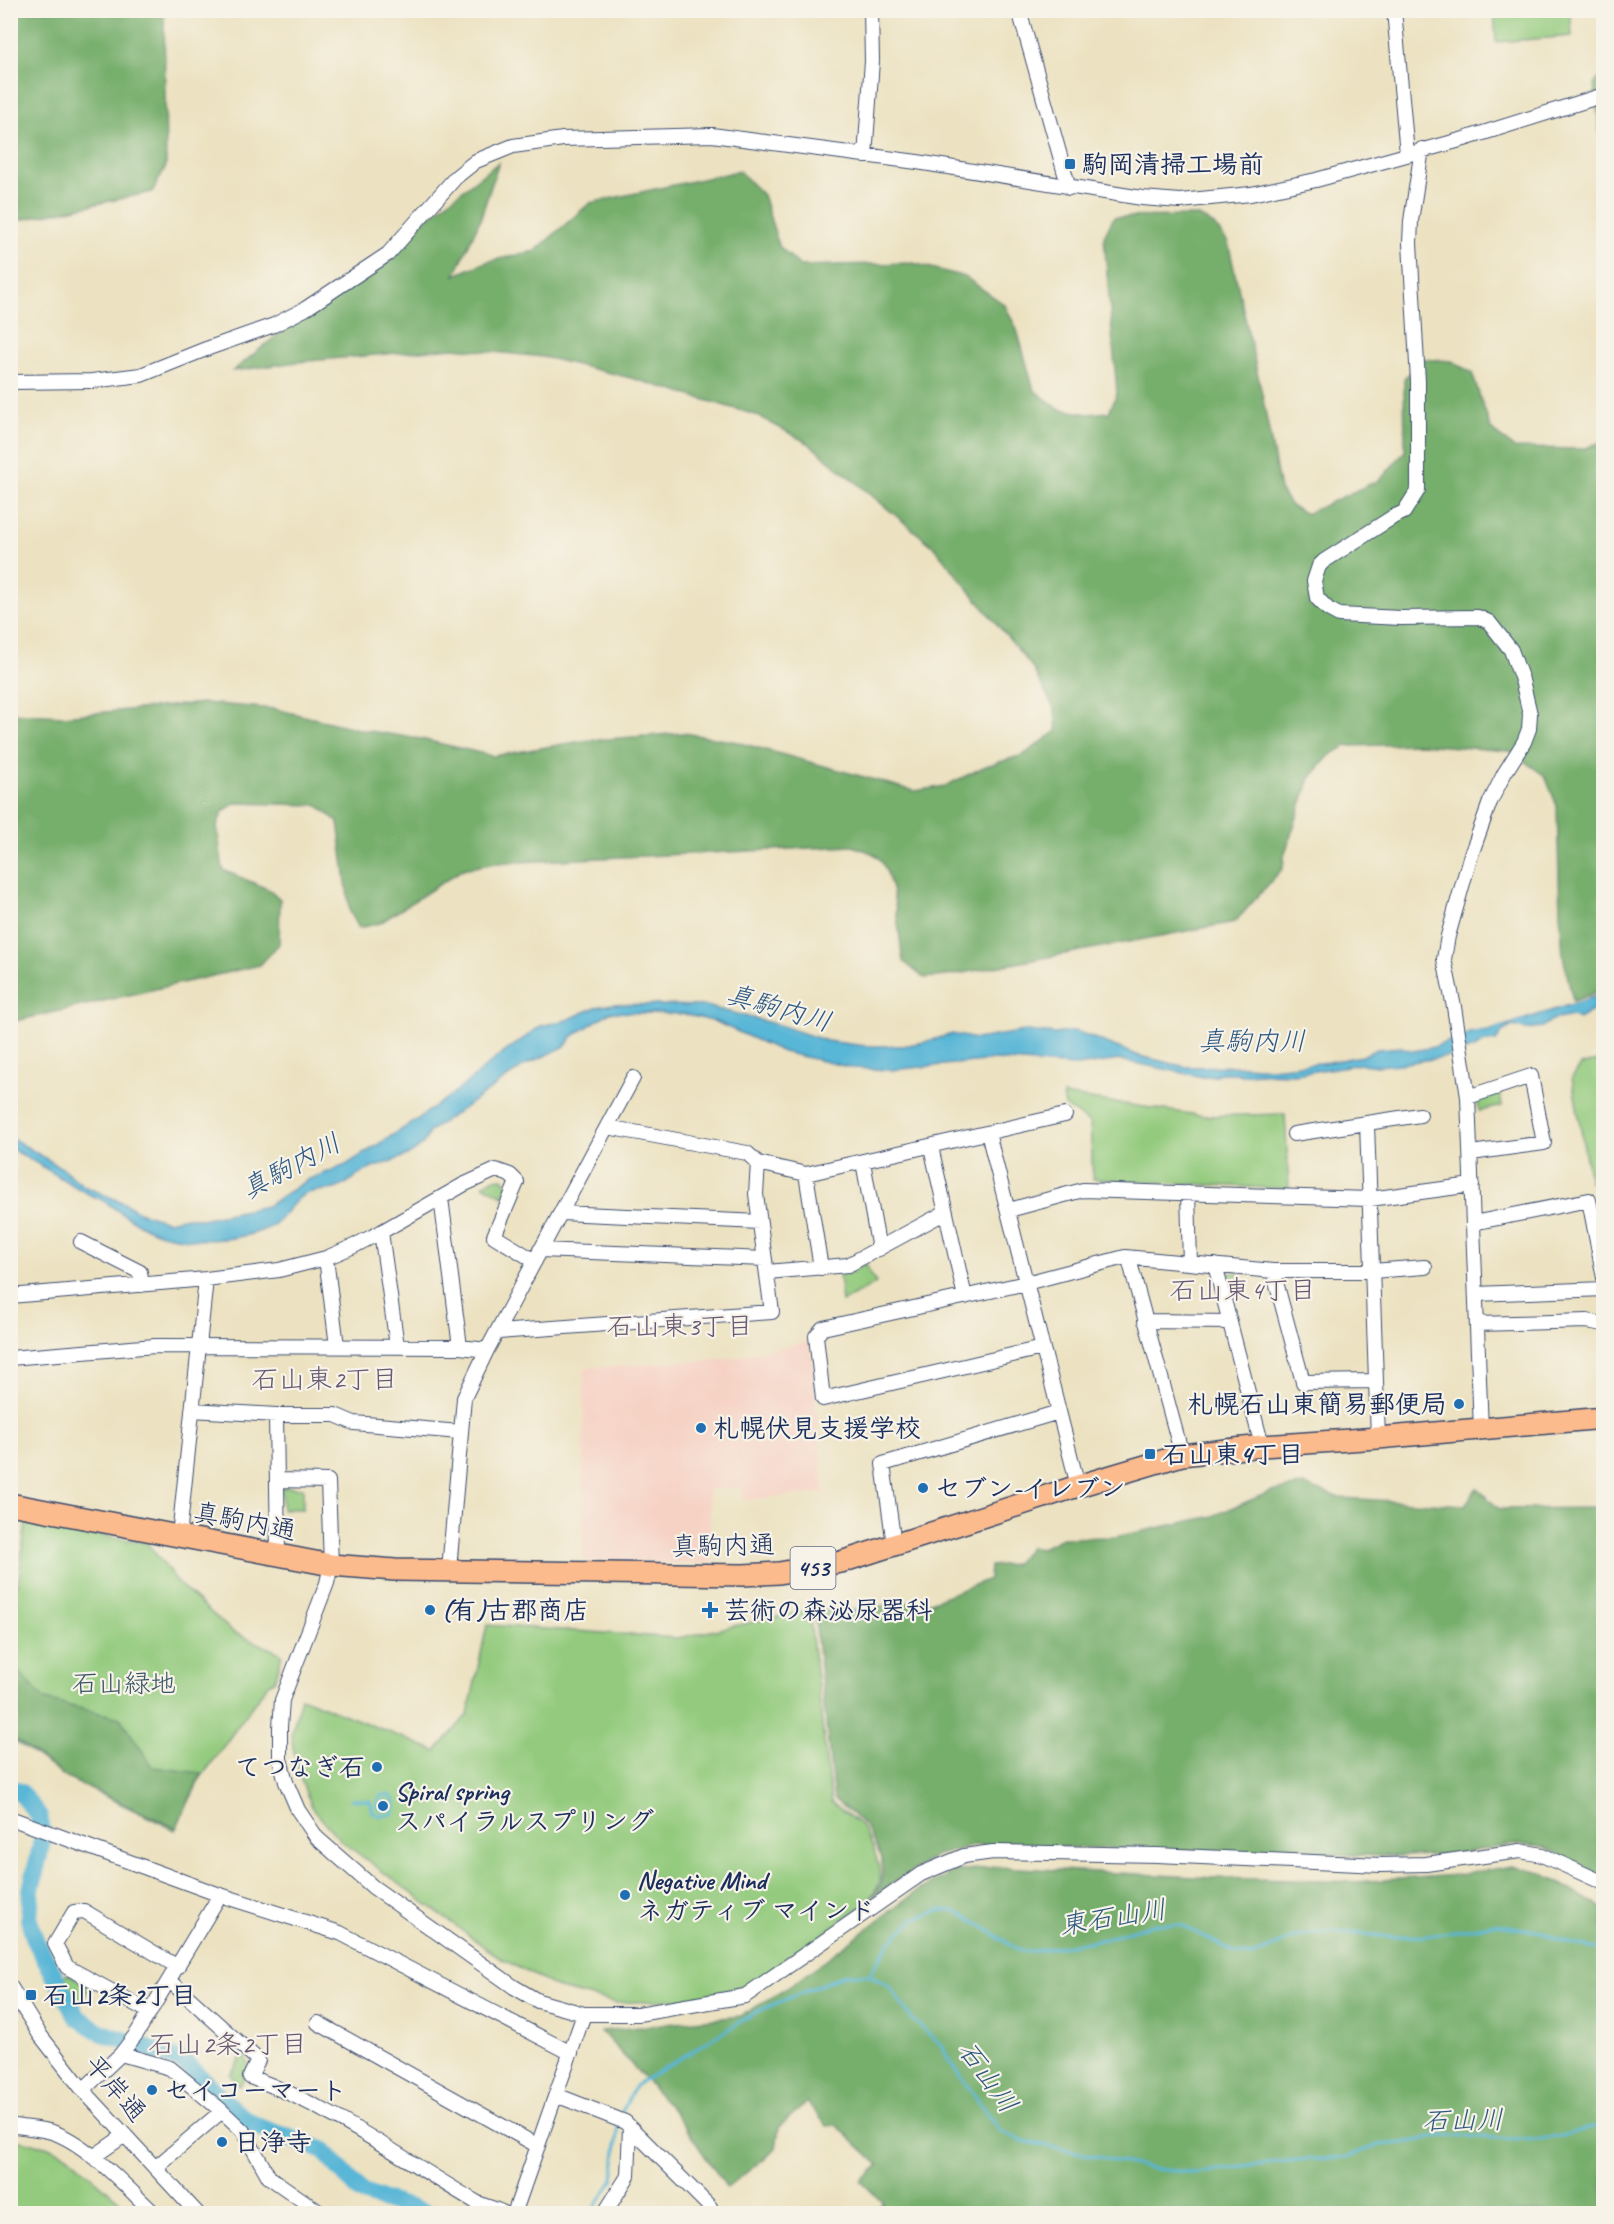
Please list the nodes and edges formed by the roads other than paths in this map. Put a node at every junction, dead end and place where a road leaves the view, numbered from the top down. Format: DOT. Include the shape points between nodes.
graph roads {
  1 [pos="871,10"];
  2 [pos="1019,10"];
  3 [pos="1394,10"];
  4 [pos="1604,95"];
  5 [pos="1422,149"];
  6 [pos="1407,154"];
  7 [pos="865,156"];
  8 [pos="1069,188"];
  9 [pos="10,382"];
  10 [pos="633,1078"];
  11 [pos="1467,1092"];
  12 [pos="1065,1115"];
  13 [pos="1420,1115"];
  14 [pos="1367,1124"];
  15 [pos="607,1127"];
  16 [pos="988,1133"];
  17 [pos="1294,1134"];
  18 [pos="931,1147"];
  19 [pos="1471,1153"];
  20 [pos="863,1162"];
  21 [pos="758,1163"];
  22 [pos="806,1174"];
  23 [pos="1472,1185"];
  24 [pos="1188,1193"];
  25 [pos="441,1198"];
  26 [pos="1370,1198"];
  27 [pos="1009,1210"];
  28 [pos="946,1212"];
  29 [pos="561,1213"];
  30 [pos="760,1222"];
  31 [pos="1473,1223"];
  32 [pos="381,1232"];
  33 [pos="81,1242"];
  34 [pos="879,1249"];
  35 [pos="537,1256"];
  36 [pos="326,1257"];
  37 [pos="1129,1259"];
  38 [pos="1190,1263"];
  39 [pos="1215,1265"];
  40 [pos="766,1266"];
  41 [pos="1425,1267"];
  42 [pos="820,1268"];
  43 [pos="1273,1271"];
  44 [pos="1372,1271"];
  45 [pos="1604,1278"];
  46 [pos="206,1279"];
  47 [pos="1026,1283"];
  48 [pos="142,1285"];
  49 [pos="1604,1289"];
  50 [pos="1476,1294"];
  51 [pos="10,1296"];
  52 [pos="965,1297"];
  53 [pos="1145,1321"];
  54 [pos="1229,1322"];
  55 [pos="1477,1324"];
  56 [pos="1603,1326"];
  57 [pos="498,1332"];
  58 [pos="199,1346"];
  59 [pos="337,1346"];
  60 [pos="397,1346"];
  61 [pos="460,1347"];
  62 [pos="1042,1348"];
  63 [pos="487,1350"];
  64 [pos="10,1358"];
  65 [pos="1375,1381"];
  66 [pos="192,1410"];
  67 [pos="1059,1412"];
  68 [pos="276,1415"];
  69 [pos="1604,1418"];
  70 [pos="1481,1430"];
  71 [pos="460,1432"];
  72 [pos="1378,1438"];
  73 [pos="1262,1446"];
  74 [pos="1182,1455"];
  75 [pos="277,1480"];
  76 [pos="1078,1486"];
  77 [pos="10,1504"];
  78 [pos="179,1536"];
  79 [pos="894,1545"];
  80 [pos="278,1555"];
  81 [pos="331,1565"];
  82 [pos="449,1570"];
  83 [pos="10,1818"];
  84 [pos="1604,1883"];
  85 [pos="220,1895"];
  86 [pos="178,1967"];
  87 [pos="169,1980"];
  88 [pos="10,1986"];
  89 [pos="150,2012"];
  90 [pos="584,2014"];
  91 [pos="318,2023"];
  92 [pos="123,2051"];
  93 [pos="572,2053"];
  94 [pos="83,2090"];
  95 [pos="556,2095"];
  96 [pos="222,2111"];
  97 [pos="623,2122"];
  98 [pos="10,2125"];
  99 [pos="125,2135"];
  100 [pos="538,2146"];
  101 [pos="93,2157"];
  102 [pos="155,2168"];
  103 [pos="155,2214"];
  104 [pos="198,2214"];
  105 [pos="322,2214"];
  106 [pos="506,2214"];
  107 [pos="514,2214"];
  108 [pos="604,2214"];
  109 [pos="708,2214"];
  1 -- 7 [label="street" via="872,61"];
  2 -- 8 [label="street"];
  3 -- 6 [label="street"];
  4 -- 5 [label="street"];
  5 -- 6 [label="street"];
  5 -- 11 [label="street" via="1410,243 1418,381 1418,490 1404,512 1324,561 1316,573 1314,590 1321,603 1339,615 1478,617 1489,622 1511,650 1522,680 1530,714 1529,729 1490,802 1470,858 1444,959"];
  6 -- 8 [label="street" via="1316,180 1216,199 1180,201"];
  7 -- 8 [label="street"];
  7 -- 9 [label="street" via="712,135 563,139 513,146 476,161 456,177 388,254 274,325 141,375 92,381"];
  10 -- 15 [label="street"];
  11 -- 19 [label="street"];
  11 -- 19 [label="street" via="1531,1076 1544,1143"];
  12 -- 16 [label="street"];
  13 -- 14 [label="street"];
  14 -- 17 [label="street"];
  14 -- 26 [label="street"];
  15 -- 21 [label="street" via="747,1153"];
  15 -- 29 [label="street"];
  16 -- 18 [label="street"];
  16 -- 27 [label="street"];
  18 -- 20 [label="street"];
  18 -- 28 [label="street"];
  19 -- 23 [label="street"];
  20 -- 22 [label="street"];
  20 -- 34 [label="street"];
  21 -- 22 [label="street"];
  21 -- 30 [label="street" via="756,1194"];
  22 -- 42 [label="street"];
  23 -- 26 [label="street"];
  23 -- 31 [label="street"];
  24 -- 26 [label="street"];
  24 -- 27 [label="street" via="1083,1190"];
  24 -- 38 [label="street"];
  25 -- 32 [label="street"];
  25 -- 35 [label="street" via="489,1172 510,1175 516,1182 515,1188 494,1236"];
  25 -- 61 [label="street"];
  26 -- 44 [label="street"];
  27 -- 47 [label="street"];
  28 -- 34 [label="street"];
  28 -- 52 [label="street"];
  29 -- 30 [label="street"];
  29 -- 35 [label="street"];
  30 -- 40 [label="street"];
  31 -- 45 [label="street" via="1589,1200"];
  31 -- 50 [label="street"];
  32 -- 36 [label="street"];
  32 -- 60 [label="street"];
  33 -- 48 [label="street" via="140,1272"];
  34 -- 42 [label="street" via="848,1265"];
  35 -- 40 [label="street"];
  35 -- 57 [label="street"];
  36 -- 46 [label="street" via="279,1270"];
  36 -- 59 [label="street"];
  37 -- 38 [label="street"];
  37 -- 47 [label="street"];
  37 -- 53 [label="street"];
  38 -- 39 [label="street"];
  39 -- 43 [label="street"];
  39 -- 54 [label="street"];
  40 -- 42 [label="street"];
  40 -- 57 [label="street" via="772,1312"];
  41 -- 44 [label="street"];
  43 -- 44 [label="street"];
  43 -- 65 [label="street" via="1303,1382"];
  44 -- 65 [label="street"];
  46 -- 48 [label="street"];
  46 -- 58 [label="street"];
  47 -- 52 [label="street"];
  47 -- 62 [label="street"];
  48 -- 51 [label="street"];
  49 -- 50 [label="street"];
  50 -- 55 [label="street"];
  52 -- 62 [label="street" via="823,1328 816,1336 824,1399"];
  53 -- 54 [label="street"];
  53 -- 74 [label="street"];
  54 -- 73 [label="street"];
  55 -- 56 [label="street" via="1587,1321"];
  55 -- 70 [label="street"];
  57 -- 63 [label="street"];
  58 -- 59 [label="street"];
  58 -- 64 [label="street"];
  58 -- 66 [label="street"];
  59 -- 60 [label="street"];
  60 -- 61 [label="street"];
  61 -- 63 [label="street"];
  62 -- 67 [label="street"];
  63 -- 71 [label="street" via="464,1398"];
  65 -- 72 [label="street"];
  66 -- 68 [label="street"];
  66 -- 78 [label="street"];
  67 -- 76 [label="street"];
  67 -- 79 [label="street" via="883,1464"];
  68 -- 71 [label="street" via="335,1415 354,1423"];
  68 -- 75 [label="street"];
  69 -- 70 [label="highway, 真駒内通 / 453"];
  70 -- 72 [label="highway, 真駒内通 / 453"];
  71 -- 82 [label="street"];
  72 -- 73 [label="highway, 真駒内通 / 453"];
  73 -- 74 [label="highway, 真駒内通 / 453"];
  74 -- 76 [label="highway, 真駒内通 / 453"];
  75 -- 80 [label="street"];
  75 -- 81 [label="street" via="328,1481"];
  76 -- 79 [label="highway, 真駒内通 / 453"];
  77 -- 78 [label="highway, 真駒内通 / 453"];
  78 -- 80 [label="highway, 真駒内通 / 453"];
  79 -- 82 [label="highway, 真駒内通 / 453" via="841,1562 779,1573"];
  80 -- 81 [label="highway, 真駒内通 / 453"];
  81 -- 82 [label="highway, 真駒内通 / 453"];
  81 -- 90 [label="street" via="282,1700 280,1759 298,1810 317,1838 373,1887 514,1987 538,2001"];
  83 -- 85 [label="street"];
  84 -- 90 [label="street" via="1542,1856 1520,1851 1426,1864 1381,1865 993,1852 964,1856 921,1874 745,1996 638,2014"];
  85 -- 86 [label="street"];
  85 -- 93 [label="street" via="340,1933"];
  86 -- 87 [label="street"];
  86 -- 89 [label="street" via="84,1911 74,1912 55,1944 67,1966"];
  87 -- 89 [label="street"];
  87 -- 106 [label="street" via="258,2060 250,2077 336,2116 478,2203"];
  88 -- 94 [label="street, 平岸通" via="40,2035"];
  89 -- 92 [label="street"];
  90 -- 93 [label="street"];
  91 -- 100 [label="street"];
  92 -- 94 [label="street"];
  92 -- 96 [label="street" via="170,2068"];
  93 -- 95 [label="street"];
  94 -- 99 [label="street, 平岸通"];
  95 -- 97 [label="street"];
  95 -- 100 [label="street"];
  96 -- 102 [label="street"];
  96 -- 105 [label="street" via="243,2131 269,2178"];
  97 -- 108 [label="street" via="628,2176"];
  97 -- 109 [label="street" via="710,2207"];
  98 -- 101 [label="street" via="52,2132"];
  99 -- 101 [label="street"];
  99 -- 102 [label="street, 平岸通"];
  100 -- 107 [label="street"];
  101 -- 103 [label="street"];
  102 -- 104 [label="street, 平岸通"];
}
